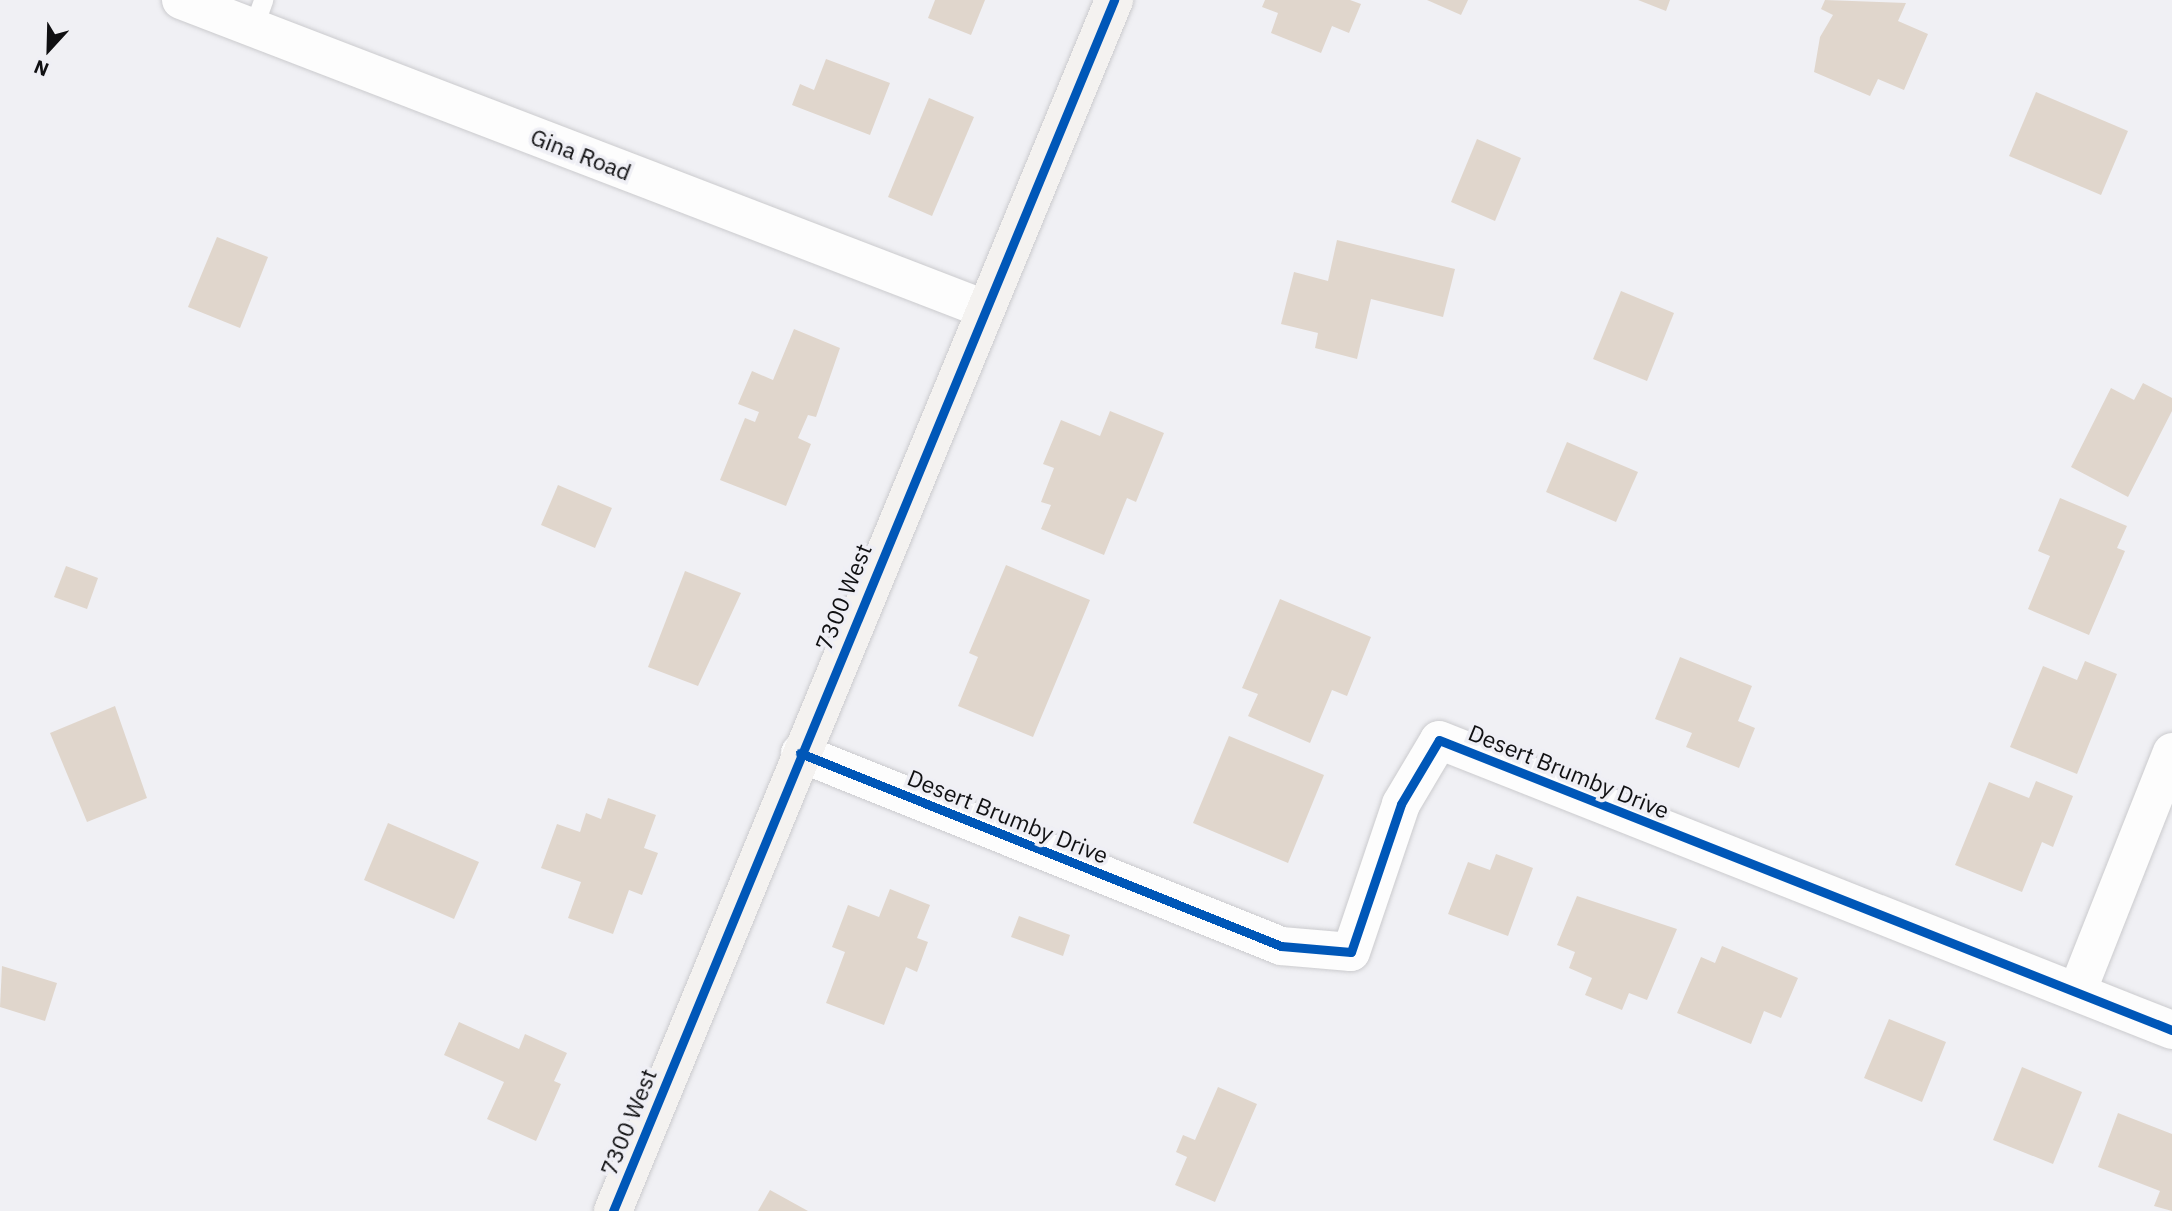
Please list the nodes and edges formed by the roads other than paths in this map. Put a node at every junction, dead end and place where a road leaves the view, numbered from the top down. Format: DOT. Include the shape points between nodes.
graph roads {
  1 [pos="181,0"];
  2 [pos="1114,0"];
  3 [pos="258,14"];
  4 [pos="982,308"];
  5 [pos="2172,752"];
  6 [pos="800,753"];
  7 [pos="2077,992"];
  8 [pos="2172,1030"];
  9 [pos="613,1211"];
  1 -- 3 [label="street, Gina Road"];
  2 -- 4 [label="street, 7300 West"];
  3 -- 4 [label="street, Gina Road"];
  4 -- 6 [label="street, 7300 West"];
  5 -- 7 [label="street"];
  6 -- 7 [label="street, Desert Brumby Drive" via="1281,946 1351,952 1401,804 1439,740"];
  6 -- 9 [label="street, 7300 West"];
  7 -- 8 [label="street, Desert Brumby Drive"];
}
